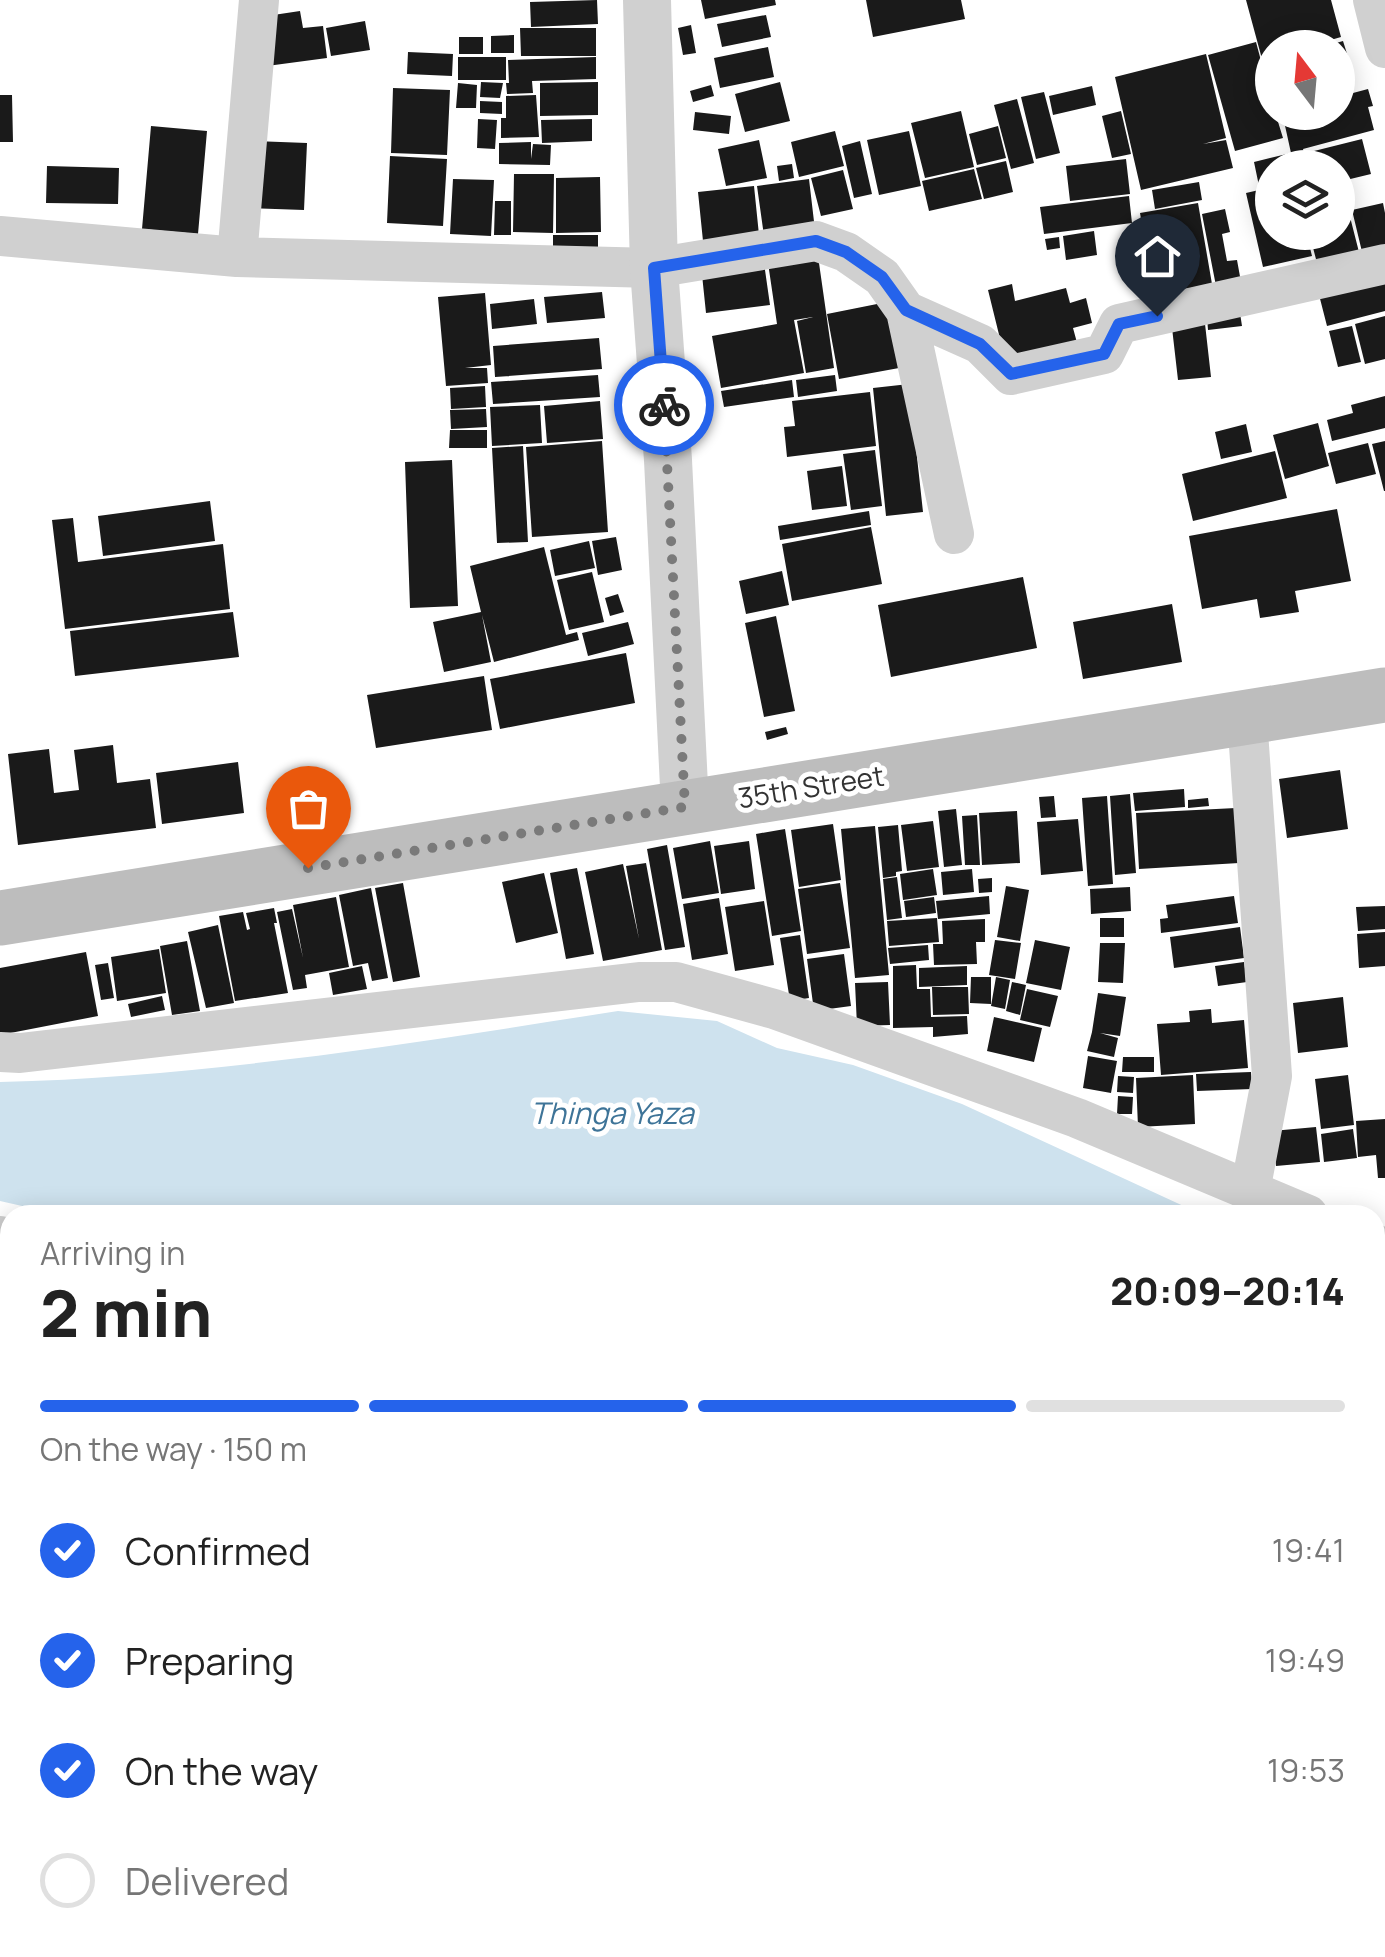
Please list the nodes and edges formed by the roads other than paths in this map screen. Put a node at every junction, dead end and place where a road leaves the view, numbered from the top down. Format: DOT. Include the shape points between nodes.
graph roads {
  1 [pos="259,0"];
  2 [pos="647,0"];
  3 [pos="1373,0"];
  4 [pos="1385,48"];
  5 [pos="0,236"];
  6 [pos="237,257"];
  7 [pos="1385,264"];
  8 [pos="654,268"];
  9 [pos="906,310"];
  10 [pos="954,534"];
  11 [pos="1385,695"];
  12 [pos="1247,717"];
  13 [pos="685,807"];
  14 [pos="2,910"];
  15 [pos="0,1052"];
  16 [pos="1250,1192"];
  17 [pos="1283,1205"];
  1 -- 6 [label="street"];
  2 -- 8 [label="street"];
  3 -- 4 [label="street"];
  5 -- 6 [label="street"];
  6 -- 8 [label="street"];
  7 -- 9 [label="street" via="1119,324 1104,354 1011,374 980,344"];
  8 -- 9 [label="street" via="816,241 882,277"];
  8 -- 13 [label="street"];
  9 -- 10 [label="street"];
  11 -- 12 [label="main road, 35th Street"];
  12 -- 13 [label="main road, 35th Street"];
  12 -- 16 [label="street" via="1272,1076"];
  13 -- 14 [label="main road, 35th Street"];
  15 -- 16 [label="street" via="676,982 774,1009 1059,1112"];
  16 -- 17 [label="street"];
}
